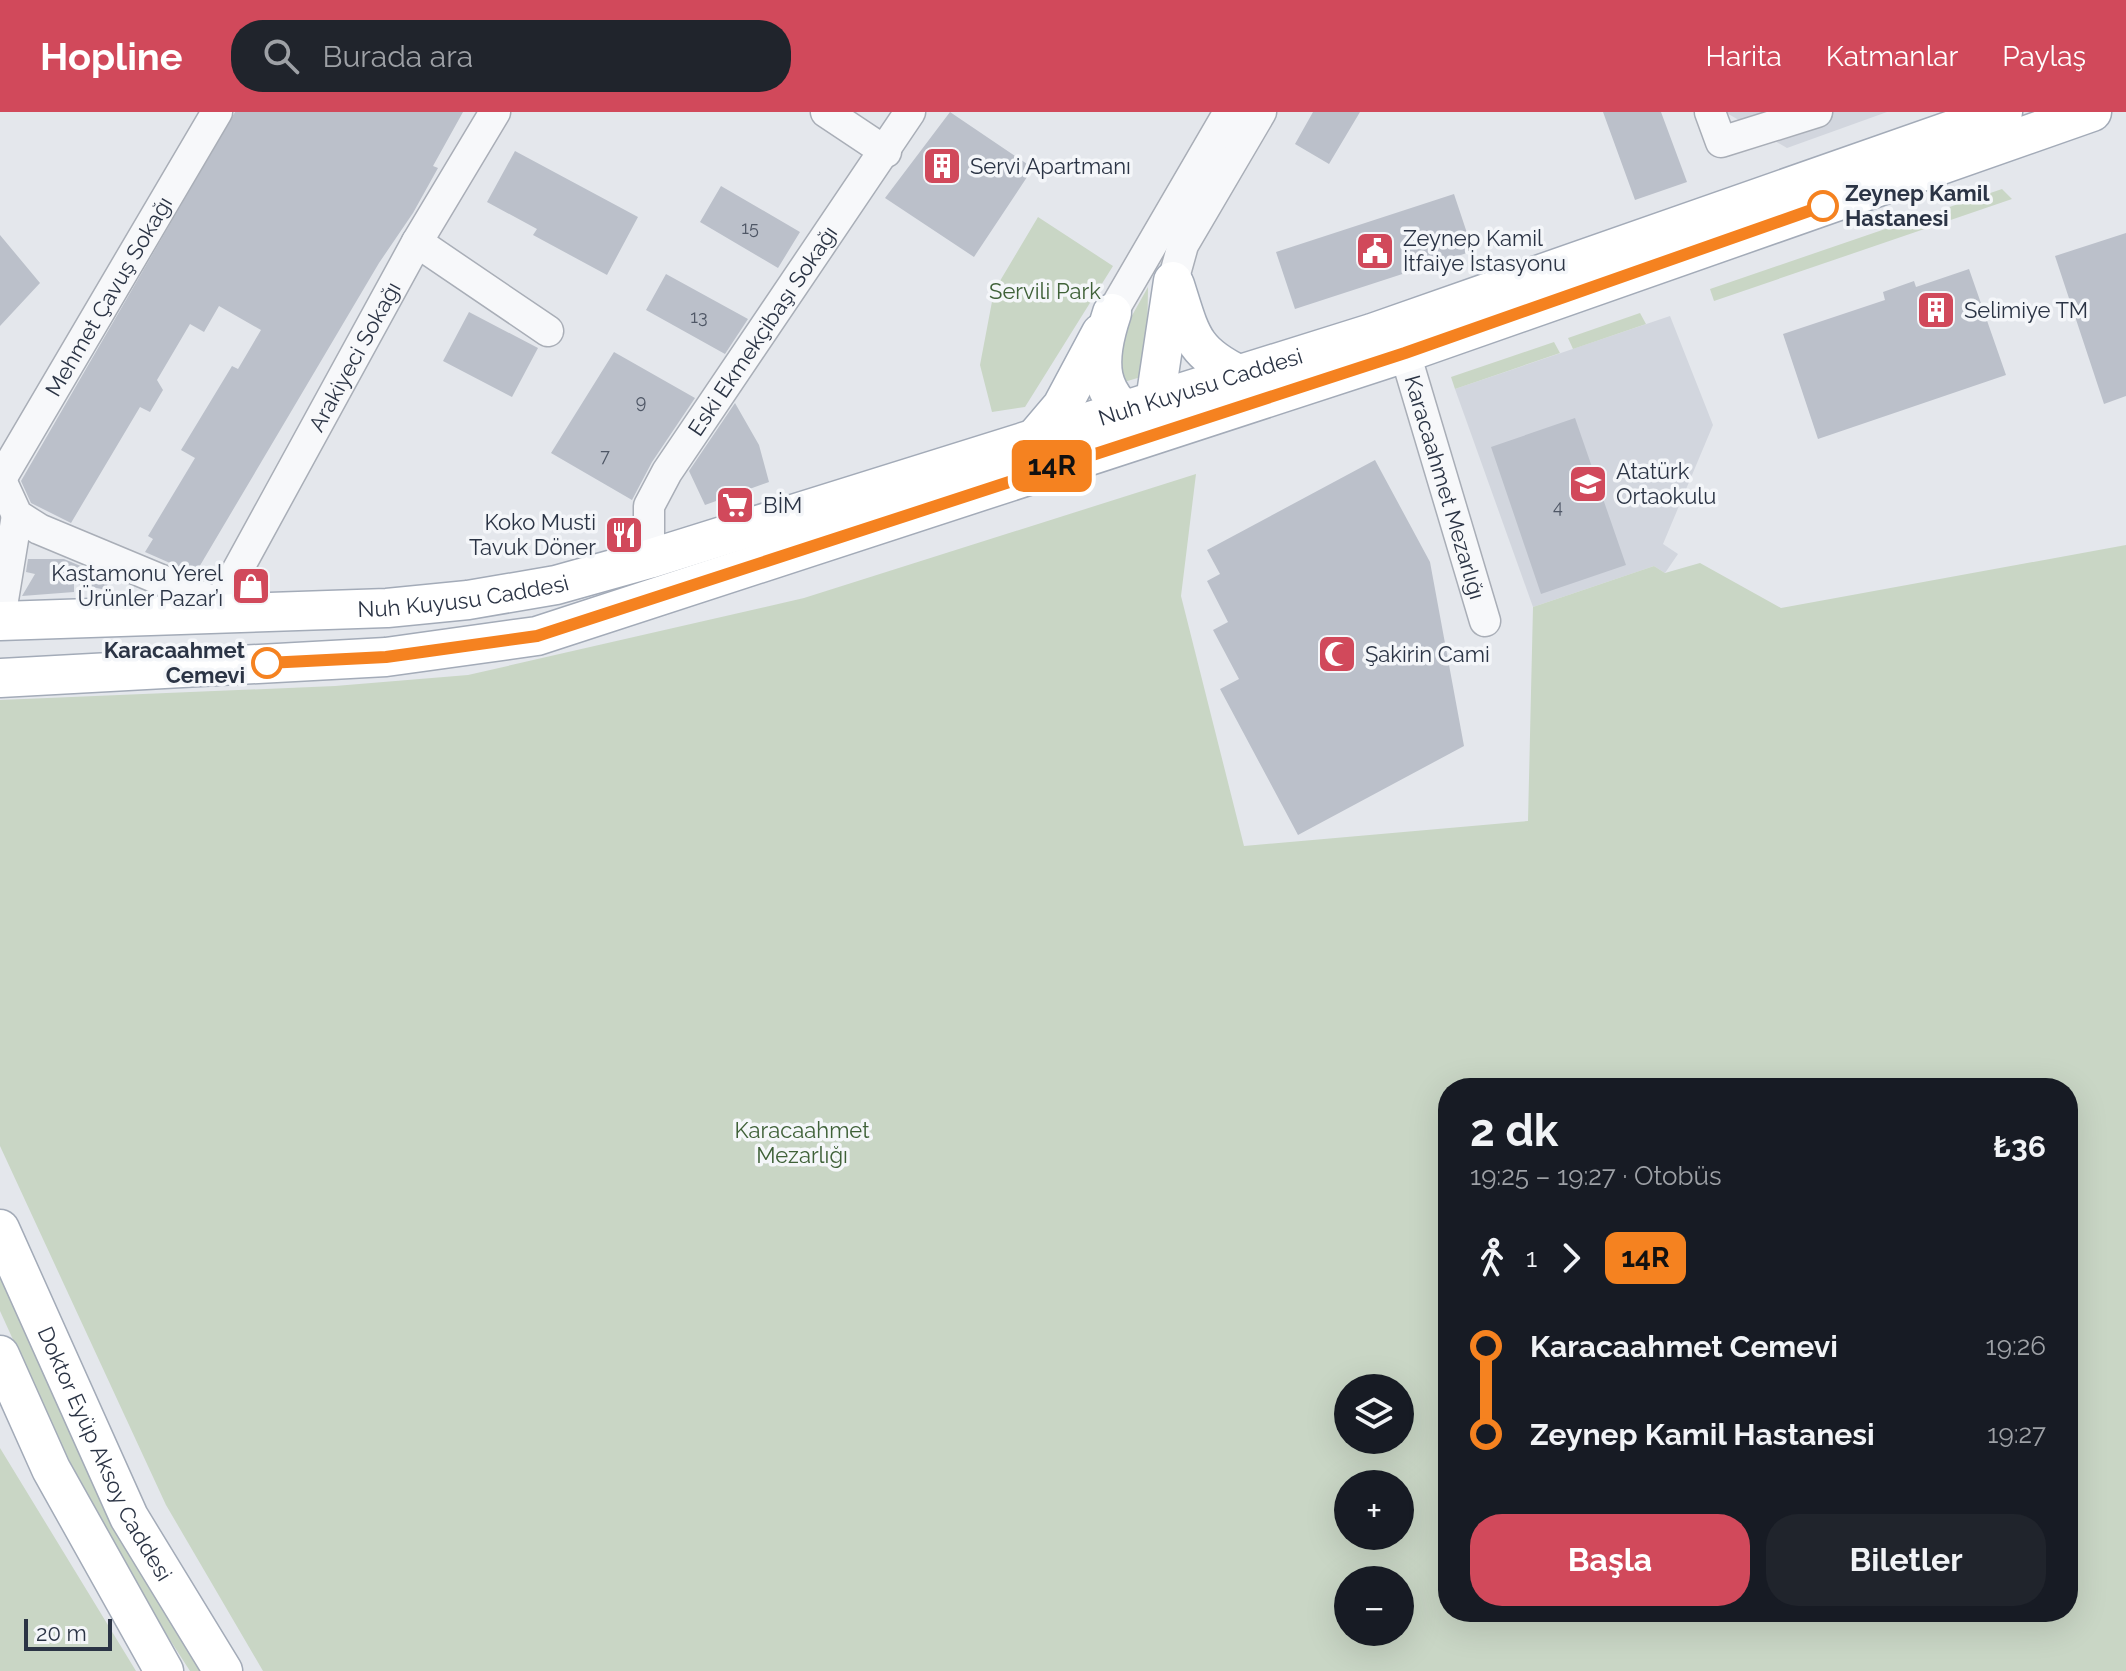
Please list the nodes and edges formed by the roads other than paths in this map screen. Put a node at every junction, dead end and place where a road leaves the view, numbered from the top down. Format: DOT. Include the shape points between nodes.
graph roads {
  1 [pos="217,112"];
  2 [pos="495,112"];
  3 [pos="826,112"];
  4 [pos="910,112"];
  5 [pos="1229,112"];
  6 [pos="1261,112"];
  7 [pos="1710,112"];
  8 [pos="1817,112"];
  9 [pos="2003,112"];
  10 [pos="2092,112"];
  11 [pos="1949,121"];
  12 [pos="886,152"];
  13 [pos="417,242"];
  14 [pos="1173,281"];
  15 [pos="1429,312"];
  16 [pos="1112,313"];
  17 [pos="548,331"];
  18 [pos="1355,338"];
  19 [pos="1405,353"];
  20 [pos="1240,375"];
  21 [pos="1140,419"];
  22 [pos="1034,439"];
  23 [pos="0,479"];
  24 [pos="17,515"];
  25 [pos="649,559"];
  26 [pos="218,608"];
  27 [pos="0,620"];
  28 [pos="1485,621"];
  29 [pos="0,678"];
  30 [pos="0,1229"];
  31 [pos="0,1355"];
  32 [pos="164,1671"];
  33 [pos="223,1671"];
  1 -- 23 [label="street, Mehmet Çavuş Sokağı"];
  2 -- 13 [label="street, Arakiyeci Sokağı"];
  3 -- 12 [label="street"];
  4 -- 12 [label="street, Eski Ekmekçibaşı Sokağı"];
  5 -- 16 [label="street"];
  6 -- 14 [label="street" via="1183,245"];
  7 -- 8 [label="street" via="1721,142"];
  9 -- 11 [label="main road, Nuh Kuyusu Caddesi"];
  10 -- 19 [label="main road"];
  11 -- 15 [label="main road, Nuh Kuyusu Caddesi"];
  12 -- 25 [label="street, Eski Ekmekçibaşı Sokağı" via="667,472 649,506"];
  13 -- 17 [label="street"];
  13 -- 26 [label="street, Arakiyeci Sokağı"];
  14 -- 20 [label="main road" via="1208,359"];
  14 -- 21 [label="main road"];
  15 -- 18 [label="main road, Nuh Kuyusu Caddesi"];
  15 -- 19 [label="main road"];
  16 -- 21 [label="main road" via="1102,343 1105,386"];
  16 -- 22 [label="main road" via="1062,406"];
  18 -- 19 [label="main road"];
  18 -- 20 [label="main road, Nuh Kuyusu Caddesi"];
  19 -- 21 [label="main road" via="1189,421"];
  19 -- 28 [label="street, Karacaahmet Mezarlığı"];
  20 -- 21 [label="main road, Nuh Kuyusu Caddesi"];
  21 -- 22 [label="main road, Nuh Kuyusu Caddesi"];
  21 -- 29 [label="main road" via="537,636 386,657"];
  22 -- 25 [label="main road, Nuh Kuyusu Caddesi"];
  23 -- 24 [label="street"];
  24 -- 26 [label="street"];
  24 -- 27 [label="street"];
  25 -- 26 [label="main road, Nuh Kuyusu Caddesi" via="556,585 468,600 387,608"];
  26 -- 27 [label="main road, Nuh Kuyusu Caddesi"];
  30 -- 33 [label="main road, Doktor Eyüp Aksoy Caddesi" via="129,1517"];
  31 -- 32 [label="main road" via="51,1469"];
}
